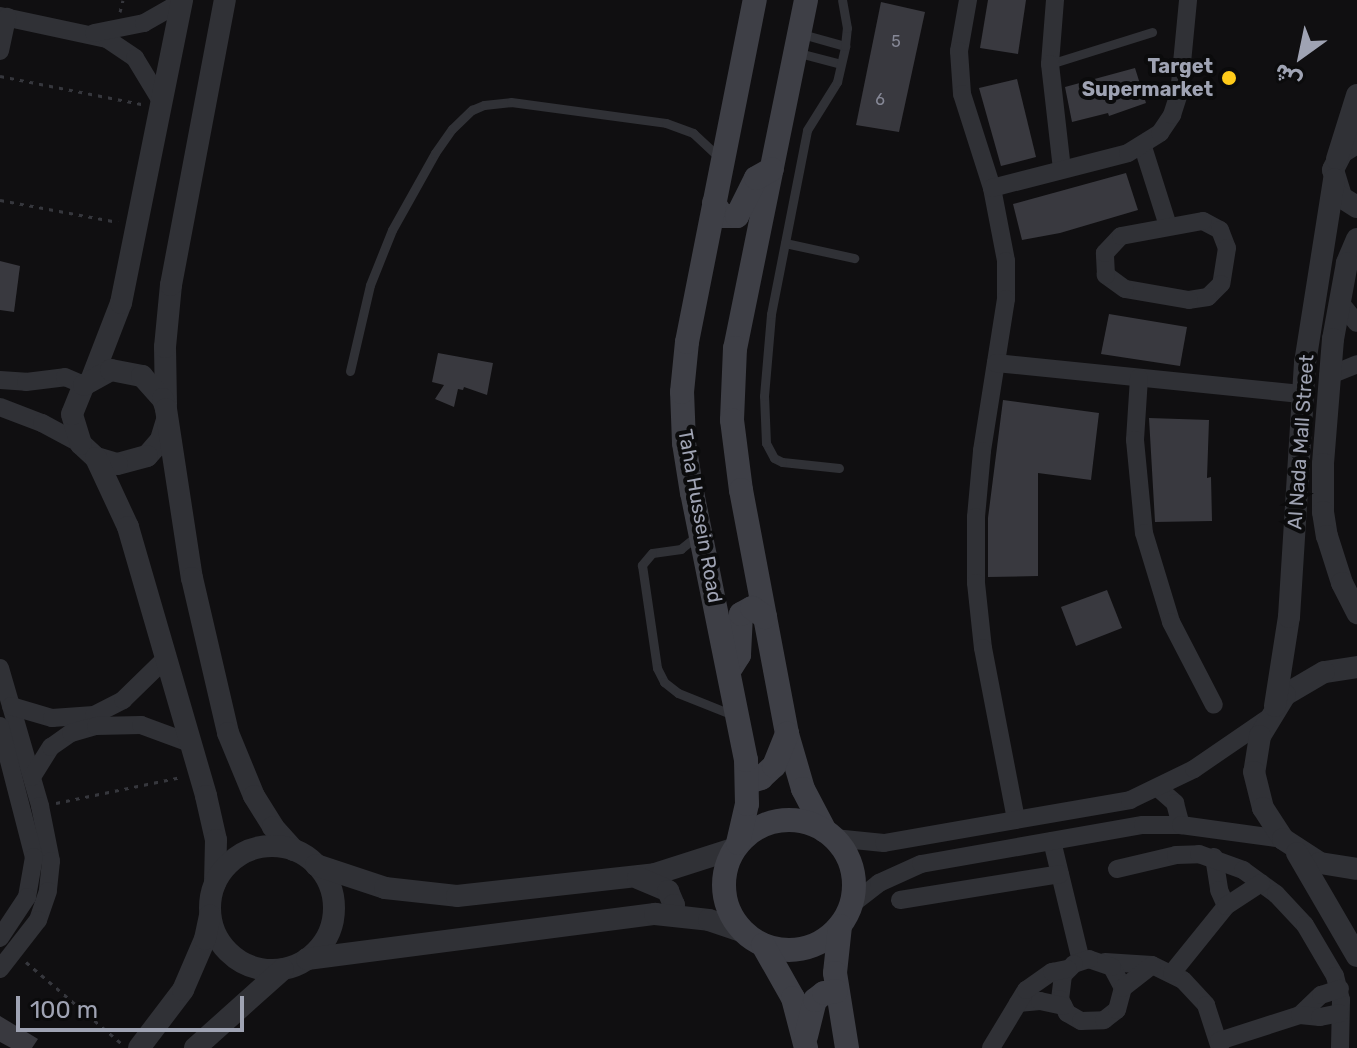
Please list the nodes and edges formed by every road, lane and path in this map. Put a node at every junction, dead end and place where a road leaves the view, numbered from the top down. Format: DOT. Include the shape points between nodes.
graph roads {
  1 [pos="225,0"];
  2 [pos="755,0"];
  3 [pos="806,0"];
  4 [pos="842,0"];
  5 [pos="968,0"];
  6 [pos="1055,0"];
  7 [pos="1188,0"];
  8 [pos="181,1"];
  9 [pos="4,16"];
  10 [pos="1152,32"];
  11 [pos="91,33"];
  12 [pos="797,43"];
  13 [pos="845,46"];
  14 [pos="0,51"];
  15 [pos="841,64"];
  16 [pos="1050,64"];
  17 [pos="0,76"];
  18 [pos="1357,95"];
  19 [pos="160,104"];
  20 [pos="1357,143"];
  21 [pos="1143,147"];
  22 [pos="722,161"];
  23 [pos="772,169"];
  24 [pos="1062,169"];
  25 [pos="1335,170"];
  26 [pos="992,188"];
  27 [pos="0,200"];
  28 [pos="714,203"];
  29 [pos="1357,207"];
  30 [pos="137,225"];
  31 [pos="1168,226"];
  32 [pos="1357,239"];
  33 [pos="785,243"];
  34 [pos="854,258"];
  35 [pos="1339,301"];
  36 [pos="1357,323"];
  37 [pos="996,363"];
  38 [pos="1357,364"];
  39 [pos="350,371"];
  40 [pos="1328,376"];
  41 [pos="1139,378"];
  42 [pos="0,380"];
  43 [pos="88,382"];
  44 [pos="1303,394"];
  45 [pos="0,407"];
  46 [pos="166,415"];
  47 [pos="88,451"];
  48 [pos="839,468"];
  49 [pos="700,532"];
  50 [pos="1357,613"];
  51 [pos="765,617"];
  52 [pos="167,657"];
  53 [pos="1357,667"];
  54 [pos="0,668"];
  55 [pos="728,672"];
  56 [pos="1214,705"];
  57 [pos="11,706"];
  58 [pos="1271,713"];
  59 [pos="738,717"];
  60 [pos="95,720"];
  61 [pos="787,734"];
  62 [pos="2,737"];
  63 [pos="190,743"];
  64 [pos="199,773"];
  65 [pos="32,777"];
  66 [pos="748,782"];
  67 [pos="1158,788"];
  68 [pos="40,806"];
  69 [pos="1016,820"];
  70 [pos="1181,825"];
  71 [pos="830,834"];
  72 [pos="936,834"];
  73 [pos="1052,841"];
  74 [pos="1289,844"];
  75 [pos="736,846"];
  76 [pos="294,850"];
  77 [pos="1214,857"];
  78 [pos="940,859"];
  79 [pos="316,865"];
  80 [pos="1117,869"];
  81 [pos="1357,869"];
  82 [pos="1060,874"];
  83 [pos="635,877"];
  84 [pos="215,883"];
  85 [pos="1261,883"];
  86 [pos="900,900"];
  87 [pos="36,902"];
  88 [pos="1226,906"];
  89 [pos="210,914"];
  90 [pos="673,915"];
  91 [pos="845,916"];
  92 [pos="0,938"];
  93 [pos="753,938"];
  94 [pos="15,952"];
  95 [pos="1357,956"];
  96 [pos="307,959"];
  97 [pos="1105,962"];
  98 [pos="1075,965"];
  99 [pos="1152,965"];
  100 [pos="0,969"];
  101 [pos="283,969"];
  102 [pos="1172,973"];
  103 [pos="1123,988"];
  104 [pos="1340,989"];
  105 [pos="836,991"];
  106 [pos="1018,1003"];
  107 [pos="1063,1006"];
  108 [pos="1340,1013"];
  109 [pos="1300,1015"];
  110 [pos="1220,1044"];
  111 [pos="805,1045"];
  112 [pos="126,1048"];
  113 [pos="139,1048"];
  114 [pos="195,1048"];
  115 [pos="847,1048"];
  116 [pos="991,1048"];
  117 [pos="1340,1048"];
  1 -- 46 [label="street" via="171,285"];
  2 -- 22 [label="main road, Taha Hussein Road"];
  3 -- 12 [label="main road"];
  4 -- 13 [label="lane"];
  5 -- 26 [label="street" via="959,73"];
  6 -- 16 [label="street"];
  7 -- 21 [label="street" via="1179,94 1160,133"];
  8 -- 11 [label="street" via="144,23"];
  8 -- 19 [label="street"];
  9 -- 11 [label="street"];
  9 -- 14 [label="street"];
  10 -- 16 [label="lane"];
  11 -- 19 [label="street" via="135,58"];
  12 -- 13 [label="lane"];
  12 -- 15 [label="lane"];
  12 -- 23 [label="main road"];
  13 -- 15 [label="lane"];
  15 -- 33 [label="lane" via="833,90 807,130"];
  16 -- 24 [label="street"];
  17 -- 19 [label="path"];
  18 -- 25 [label="street, Al Nada Mall Street"];
  19 -- 30 [label="street"];
  20 -- 25 [label="street"];
  21 -- 24 [label="street"];
  21 -- 31 [label="street"];
  22 -- 28 [label="main road, Taha Hussein Road"];
  22 -- 39 [label="lane" via="693,133 666,123 511,102 472,110 435,153 392,230 366,299"];
  23 -- 28 [label="main road" via="756,178 737,216 722,216"];
  23 -- 51 [label="main road" via="732,384 735,455"];
  24 -- 26 [label="street"];
  25 -- 29 [label="street" via="1341,197"];
  25 -- 44 [label="street, Al Nada Mall Street"];
  26 -- 37 [label="street" via="1006,261"];
  27 -- 30 [label="path"];
  28 -- 49 [label="main road, Taha Hussein Road" via="682,392 684,443"];
  30 -- 43 [label="street" via="121,303"];
  31 -- 31 [label="street" via="1203,221 1225,238 1224,275 1208,297 1189,300 1125,289 1106,275 1103,264 1111,243"];
  32 -- 35 [label="street, Al Nada Mall Street"];
  33 -- 34 [label="lane"];
  33 -- 48 [label="lane" via="766,355 766,443 782,462"];
  35 -- 36 [label="street"];
  35 -- 40 [label="street, Al Nada Mall Street"];
  37 -- 41 [label="street"];
  37 -- 69 [label="street" via="976,517 976,583"];
  38 -- 40 [label="street"];
  40 -- 50 [label="street, Al Nada Mall Street" via="1323,512 1334,560"];
  41 -- 44 [label="street"];
  41 -- 56 [label="street" via="1136,471 1148,548 1171,622"];
  42 -- 43 [label="street" via="65,377"];
  43 -- 46 [label="street" via="111,370 132,371 151,382"];
  43 -- 47 [label="street" via="72,414"];
  44 -- 58 [label="street, Al Nada Mall Street" via="1291,602"];
  45 -- 47 [label="street" via="42,423"];
  46 -- 47 [label="street" via="161,440 147,456 117,464"];
  46 -- 76 [label="street" via="192,578 228,733 254,796"];
  47 -- 52 [label="street" via="128,527"];
  49 -- 55 [label="main road, Taha Hussein Road"];
  49 -- 59 [label="lane" via="681,549 652,553 642,565 657,668 678,693"];
  51 -- 55 [label="main road" via="752,608 741,614 739,655"];
  51 -- 61 [label="main road"];
  52 -- 60 [label="street"];
  52 -- 63 [label="street"];
  53 -- 58 [label="street" via="1310,678"];
  54 -- 57 [label="street"];
  55 -- 59 [label="main road, Taha Hussein Road"];
  57 -- 60 [label="street" via="52,718"];
  57 -- 65 [label="street"];
  58 -- 67 [label="street"];
  58 -- 74 [label="street, Al Nada Mall Street" via="1255,754 1256,781 1263,808"];
  59 -- 66 [label="main road, Taha Hussein Road"];
  60 -- 63 [label="street" via="141,725"];
  60 -- 65 [label="street" via="51,747"];
  61 -- 66 [label="main road" via="774,766"];
  61 -- 71 [label="main road" via="803,789"];
  62 -- 87 [label="street" via="33,843"];
  63 -- 64 [label="street"];
  64 -- 68 [label="path"];
  64 -- 84 [label="street" via="216,840"];
  65 -- 68 [label="street"];
  66 -- 75 [label="main road, Taha Hussein Road"];
  67 -- 69 [label="street" via="1130,800"];
  67 -- 70 [label="street" via="1175,803"];
  68 -- 87 [label="street" via="51,861"];
  69 -- 72 [label="street"];
  70 -- 73 [label="street" via="1143,825"];
  70 -- 74 [label="street"];
  71 -- 72 [label="street" via="884,843"];
  71 -- 75 [label="main road" via="803,821 779,820 756,828"];
  71 -- 91 [label="main road" via="852,870"];
  72 -- 78 [label="street"];
  73 -- 78 [label="street"];
  73 -- 82 [label="street"];
  74 -- 81 [label="street" via="1320,863"];
  74 -- 95 [label="street"];
  75 -- 83 [label="street" via="685,867"];
  75 -- 93 [label="main road" via="723,886 728,911"];
  76 -- 79 [label="street"];
  76 -- 84 [label="street" via="255,848 231,861"];
  77 -- 80 [label="street" via="1188,853"];
  77 -- 85 [label="street"];
  77 -- 88 [label="street"];
  78 -- 91 [label="street" via="894,874"];
  79 -- 83 [label="street" via="385,888 457,896"];
  79 -- 96 [label="street" via="330,888 334,914 325,939"];
  82 -- 86 [label="street"];
  82 -- 98 [label="street"];
  83 -- 90 [label="street" via="668,891"];
  84 -- 89 [label="street"];
  85 -- 88 [label="street"];
  85 -- 104 [label="street" via="1305,925"];
  87 -- 92 [label="street"];
  87 -- 94 [label="street" via="31,933"];
  88 -- 102 [label="street"];
  89 -- 101 [label="street" via="218,938 234,957 257,968"];
  89 -- 113 [label="street" via="183,990"];
  90 -- 93 [label="street" via="709,920"];
  90 -- 96 [label="street"];
  91 -- 93 [label="main road" via="821,942 799,950"];
  91 -- 105 [label="main road"];
  93 -- 111 [label="main road" via="785,979"];
  94 -- 100 [label="street"];
  94 -- 112 [label="path"];
  96 -- 101 [label="street"];
  97 -- 98 [label="street"];
  97 -- 99 [label="street"];
  97 -- 103 [label="street"];
  98 -- 106 [label="street" via="1038,980"];
  98 -- 107 [label="street" via="1060,983"];
  99 -- 102 [label="street"];
  99 -- 103 [label="street"];
  101 -- 114 [label="street"];
  102 -- 110 [label="street" via="1206,1005"];
  103 -- 107 [label="street" via="1117,1010 1097,1023 1081,1021"];
  104 -- 108 [label="street"];
  104 -- 109 [label="street" via="1321,995"];
  105 -- 111 [label="main road" via="815,1000"];
  105 -- 115 [label="main road"];
  106 -- 107 [label="street"];
  106 -- 116 [label="street"];
  108 -- 109 [label="street"];
  108 -- 117 [label="street"];
  109 -- 110 [label="street"];
}
